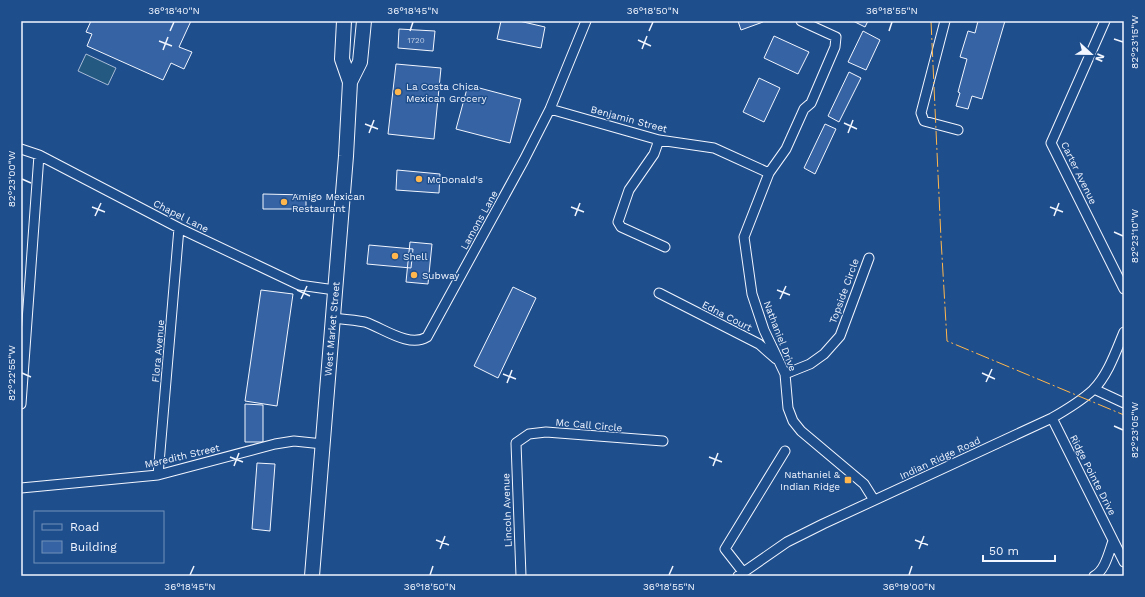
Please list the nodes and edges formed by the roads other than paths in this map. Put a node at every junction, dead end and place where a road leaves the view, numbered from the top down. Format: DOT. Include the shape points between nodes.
graph roads {
  1 [pos="344,21"];
  2 [pos="364,21"];
  3 [pos="586,21"];
  4 [pos="801,21"];
  5 [pos="945,21"];
  6 [pos="1105,21"];
  7 [pos="350,82"];
  8 [pos="550,109"];
  9 [pos="958,130"];
  10 [pos="659,140"];
  11 [pos="21,149"];
  12 [pos="39,155"];
  13 [pos="769,173"];
  14 [pos="179,228"];
  15 [pos="665,247"];
  16 [pos="869,258"];
  17 [pos="1124,289"];
  18 [pos="335,290"];
  19 [pos="659,293"];
  20 [pos="333,318"];
  21 [pos="1124,332"];
  22 [pos="780,363"];
  23 [pos="784,374"];
  24 [pos="1094,389"];
  25 [pos="1124,403"];
  26 [pos="21,404"];
  27 [pos="1052,418"];
  28 [pos="663,441"];
  29 [pos="516,443"];
  30 [pos="323,444"];
  31 [pos="785,451"];
  32 [pos="158,475"];
  33 [pos="21,488"];
  34 [pos="874,500"];
  35 [pos="1113,541"];
  36 [pos="1124,562"];
  37 [pos="741,574"];
  38 [pos="312,576"];
  39 [pos="521,576"];
  40 [pos="1094,576"];
  1 -- 7 [label="main road, West Market Street" via="342,59"];
  2 -- 7 [label="main road, West Market Street" via="360,62"];
  3 -- 8 [label="street, Lamons Lane"];
  4 -- 13 [label="street, Nathaniel Drive" via="836,37 835,47 811,103 804,109 786,149"];
  5 -- 9 [label="street" via="921,113 924,121"];
  6 -- 17 [label="street, Carter Avenue" via="1051,143"];
  7 -- 18 [label="main road, West Market Street"];
  8 -- 10 [label="street, Benjamin Street"];
  8 -- 20 [label="street, Lamons Lane" via="427,337 420,341 412,341 364,322"];
  10 -- 13 [label="street, Benjamin Street" via="714,148"];
  10 -- 15 [label="street" via="654,154 629,190 618,222 621,228"];
  11 -- 12 [label="street, Chapel Lane"];
  12 -- 14 [label="street, Chapel Lane"];
  12 -- 26 [label="street"];
  13 -- 22 [label="street, Nathaniel Drive" via="744,237 752,294 766,335"];
  14 -- 18 [label="street, Chapel Lane" via="299,285"];
  14 -- 32 [label="street, Flora Avenue"];
  16 -- 23 [label="street, Topside Circle" via="840,336 824,354 810,364"];
  18 -- 20 [label="main road, West Market Street"];
  19 -- 22 [label="street, Edna Court" via="759,344"];
  20 -- 30 [label="main road, West Market Street"];
  21 -- 24 [label="street, Indian Ridge Road"];
  22 -- 23 [label="street, Nathaniel Drive"];
  23 -- 34 [label="street, Nathaniel Drive" via="788,408 800,431 864,484"];
  24 -- 25 [label="street"];
  24 -- 27 [label="street, Indian Ridge Road"];
  27 -- 34 [label="street, Indian Ridge Road"];
  27 -- 35 [label="street, Ridge Pointe Drive"];
  28 -- 29 [label="street, Mc Call Circle" via="546,432 529,434"];
  29 -- 39 [label="street, Lincoln Avenue"];
  30 -- 32 [label="street, Meredith Street" via="294,441 275,444"];
  30 -- 38 [label="main road, West Market Street"];
  31 -- 37 [label="street" via="725,548"];
  32 -- 33 [label="street, Meredith Street"];
  34 -- 37 [label="street, Indian Ridge Road" via="787,542"];
  35 -- 36 [label="street, Ridge Pointe Drive"];
  35 -- 40 [label="street" via="1105,563"];
}
